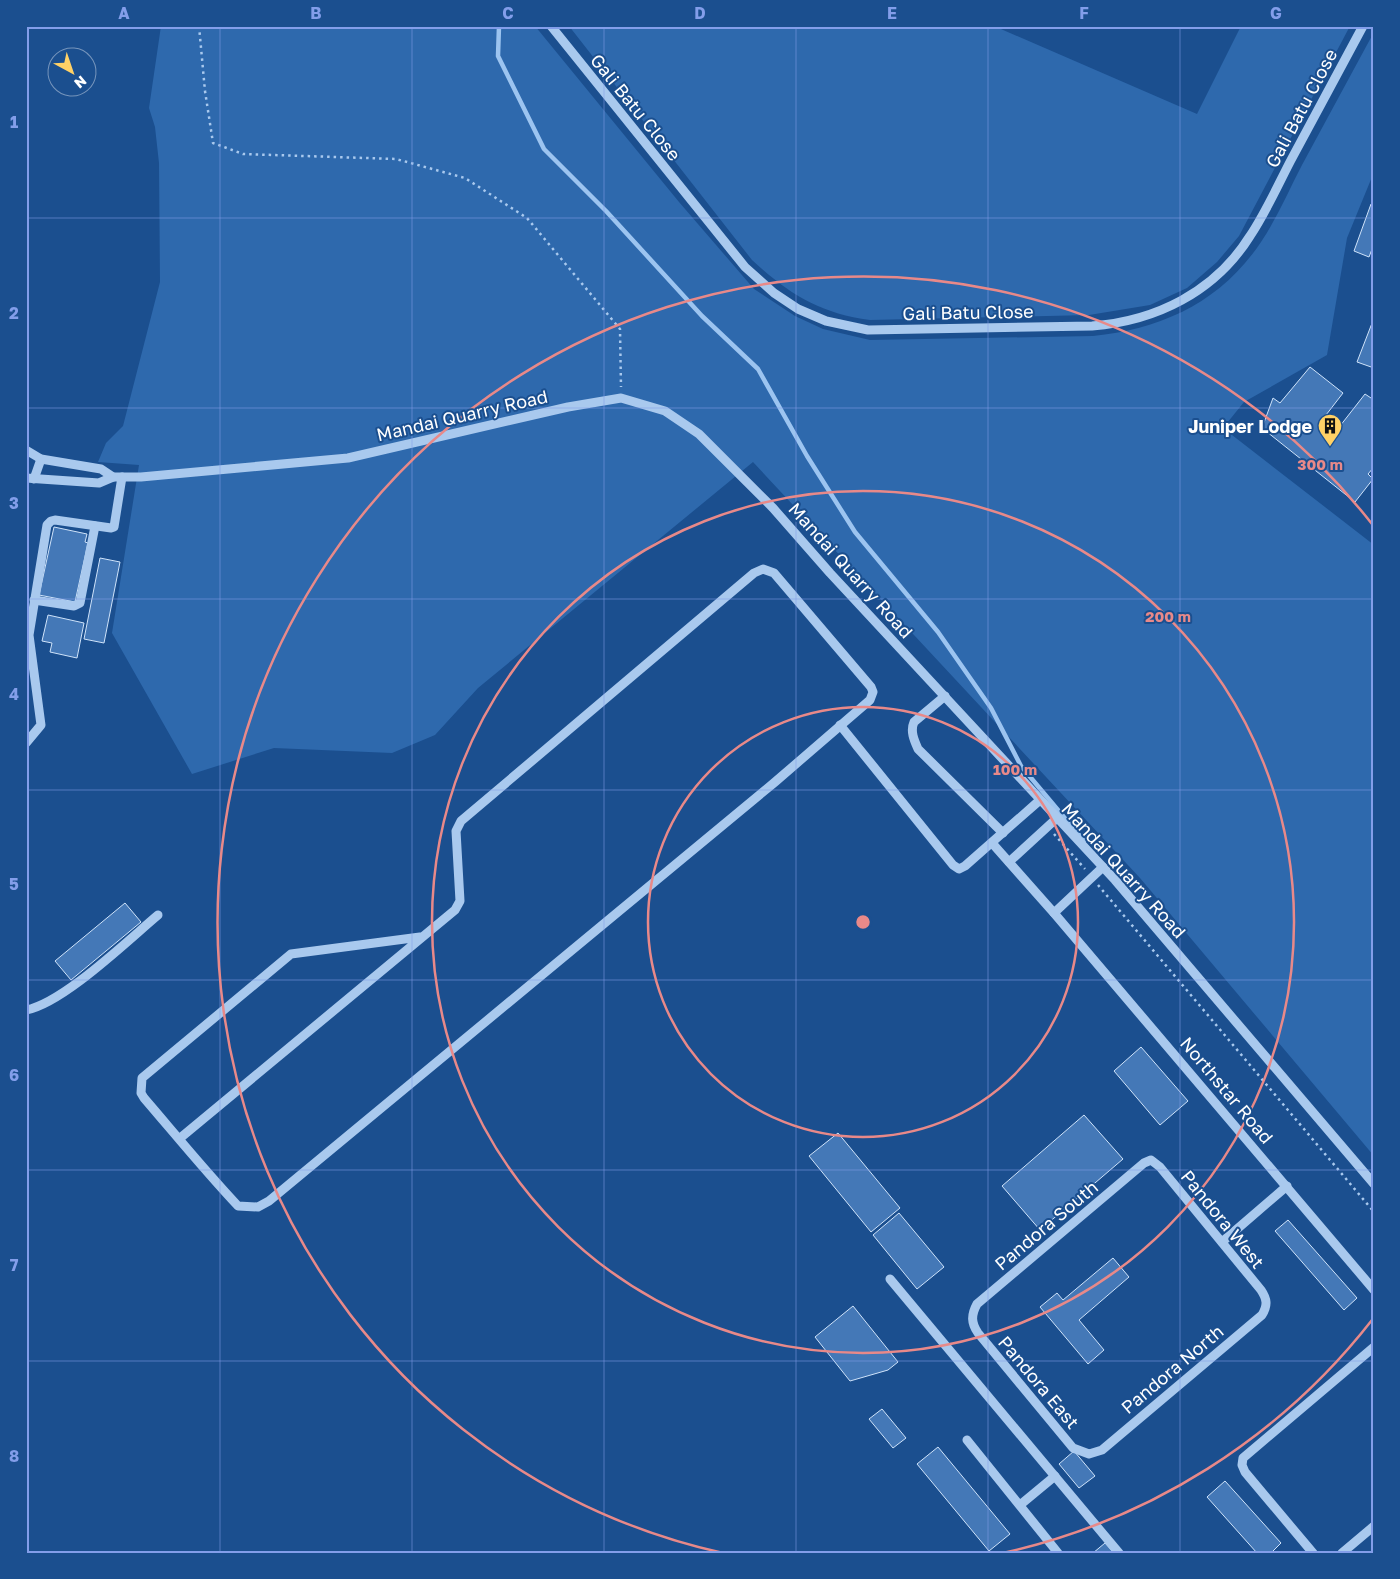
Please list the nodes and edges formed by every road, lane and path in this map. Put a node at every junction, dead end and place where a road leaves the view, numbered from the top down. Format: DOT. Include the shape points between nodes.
graph roads {
  1 [pos="199,26"];
  2 [pos="551,26"];
  3 [pos="1363,26"];
  4 [pos="621,398"];
  5 [pos="26,450"];
  6 [pos="41,459"];
  7 [pos="118,477"];
  8 [pos="30,479"];
  9 [pos="95,526"];
  10 [pos="34,600"];
  11 [pos="945,696"];
  12 [pos="840,725"];
  13 [pos="26,743"];
  14 [pos="1040,800"];
  15 [pos="1057,818"];
  16 [pos="1047,827"];
  17 [pos="1003,833"];
  18 [pos="992,843"];
  19 [pos="1009,862"];
  20 [pos="1103,867"];
  21 [pos="1092,877"];
  22 [pos="1054,913"];
  23 [pos="158,915"];
  24 [pos="420,937"];
  25 [pos="26,1010"];
  26 [pos="179,1139"];
  27 [pos="1151,1160"];
  28 [pos="1374,1184"];
  29 [pos="1287,1186"];
  30 [pos="1374,1212"];
  31 [pos="1222,1242"];
  32 [pos="890,1279"];
  33 [pos="1374,1290"];
  34 [pos="1267,1301"];
  35 [pos="972,1321"];
  36 [pos="1374,1347"];
  37 [pos="967,1440"];
  38 [pos="1089,1454"];
  39 [pos="1055,1476"];
  40 [pos="1020,1505"];
  41 [pos="1374,1526"];
  42 [pos="1311,1552"];
  43 [pos="1058,1553"];
  44 [pos="1119,1553"];
  45 [pos="1342,1553"];
  1 -- 4 [label="path" via="213,143 243,154 396,159 465,178 527,218 620,329"];
  2 -- 3 [label="street, Gali Batu Close" via="745,267 798,309 826,321 868,330 1120,324 1152,315 1190,297 1225,268 1250,237"];
  4 -- 7 [label="street, Mandai Quarry Road" via="568,407 348,458"];
  4 -- 11 [label="street, Mandai Quarry Road" via="665,411 699,434 773,508"];
  5 -- 6 [label="street, Mandai Quarry Road"];
  6 -- 7 [label="street, Mandai Quarry Road" via="101,469"];
  6 -- 8 [label="street"];
  7 -- 8 [label="street, Mandai Quarry Road" via="99,483"];
  7 -- 9 [label="street" via="116,524 111,528"];
  9 -- 10 [label="street" via="80,603 74,606"];
  9 -- 10 [label="street" via="55,520 48,522"];
  10 -- 13 [label="street" via="29,643 41,724"];
  11 -- 14 [label="street, Mandai Quarry Road"];
  11 -- 17 [label="street" via="914,722 911,728 914,741 918,749"];
  12 -- 18 [label="street" via="953,865 959,869 965,866"];
  12 -- 24 [label="street" via="870,700 871,687 774,573 763,569 747,579 461,821 456,831 460,901 455,910"];
  12 -- 26 [label="street" via="269,1201 258,1207 238,1206"];
  14 -- 15 [label="street, Mandai Quarry Road"];
  14 -- 17 [label="street"];
  15 -- 16 [label="street"];
  15 -- 20 [label="street, Mandai Quarry Road"];
  16 -- 19 [label="street"];
  16 -- 21 [label="path"];
  17 -- 18 [label="street"];
  18 -- 19 [label="street, Northstar Road"];
  19 -- 22 [label="street, Northstar Road"];
  20 -- 21 [label="street"];
  20 -- 28 [label="street, Mandai Quarry Road"];
  21 -- 22 [label="street"];
  21 -- 30 [label="path"];
  22 -- 29 [label="street, Northstar Road"];
  23 -- 25 [label="street" via="61,994 44,1005"];
  24 -- 26 [label="street"];
  24 -- 26 [label="street" via="291,954 146,1072 142,1078 141,1093"];
  27 -- 31 [label="street, Pandora West"];
  27 -- 35 [label="street, Pandora South" via="1144,1162 977,1304 972,1312"];
  29 -- 31 [label="street"];
  29 -- 33 [label="street, Northstar Road"];
  31 -- 34 [label="street, Pandora West"];
  32 -- 39 [label="street"];
  34 -- 38 [label="street, Pandora North" via="1262,1315 1102,1450"];
  35 -- 38 [label="street, Pandora East" via="978,1334 1073,1448"];
  36 -- 42 [label="street" via="1243,1458 1245,1472"];
  37 -- 40 [label="street"];
  39 -- 40 [label="street"];
  39 -- 44 [label="street"];
  40 -- 43 [label="street"];
  41 -- 45 [label="street"];
}
